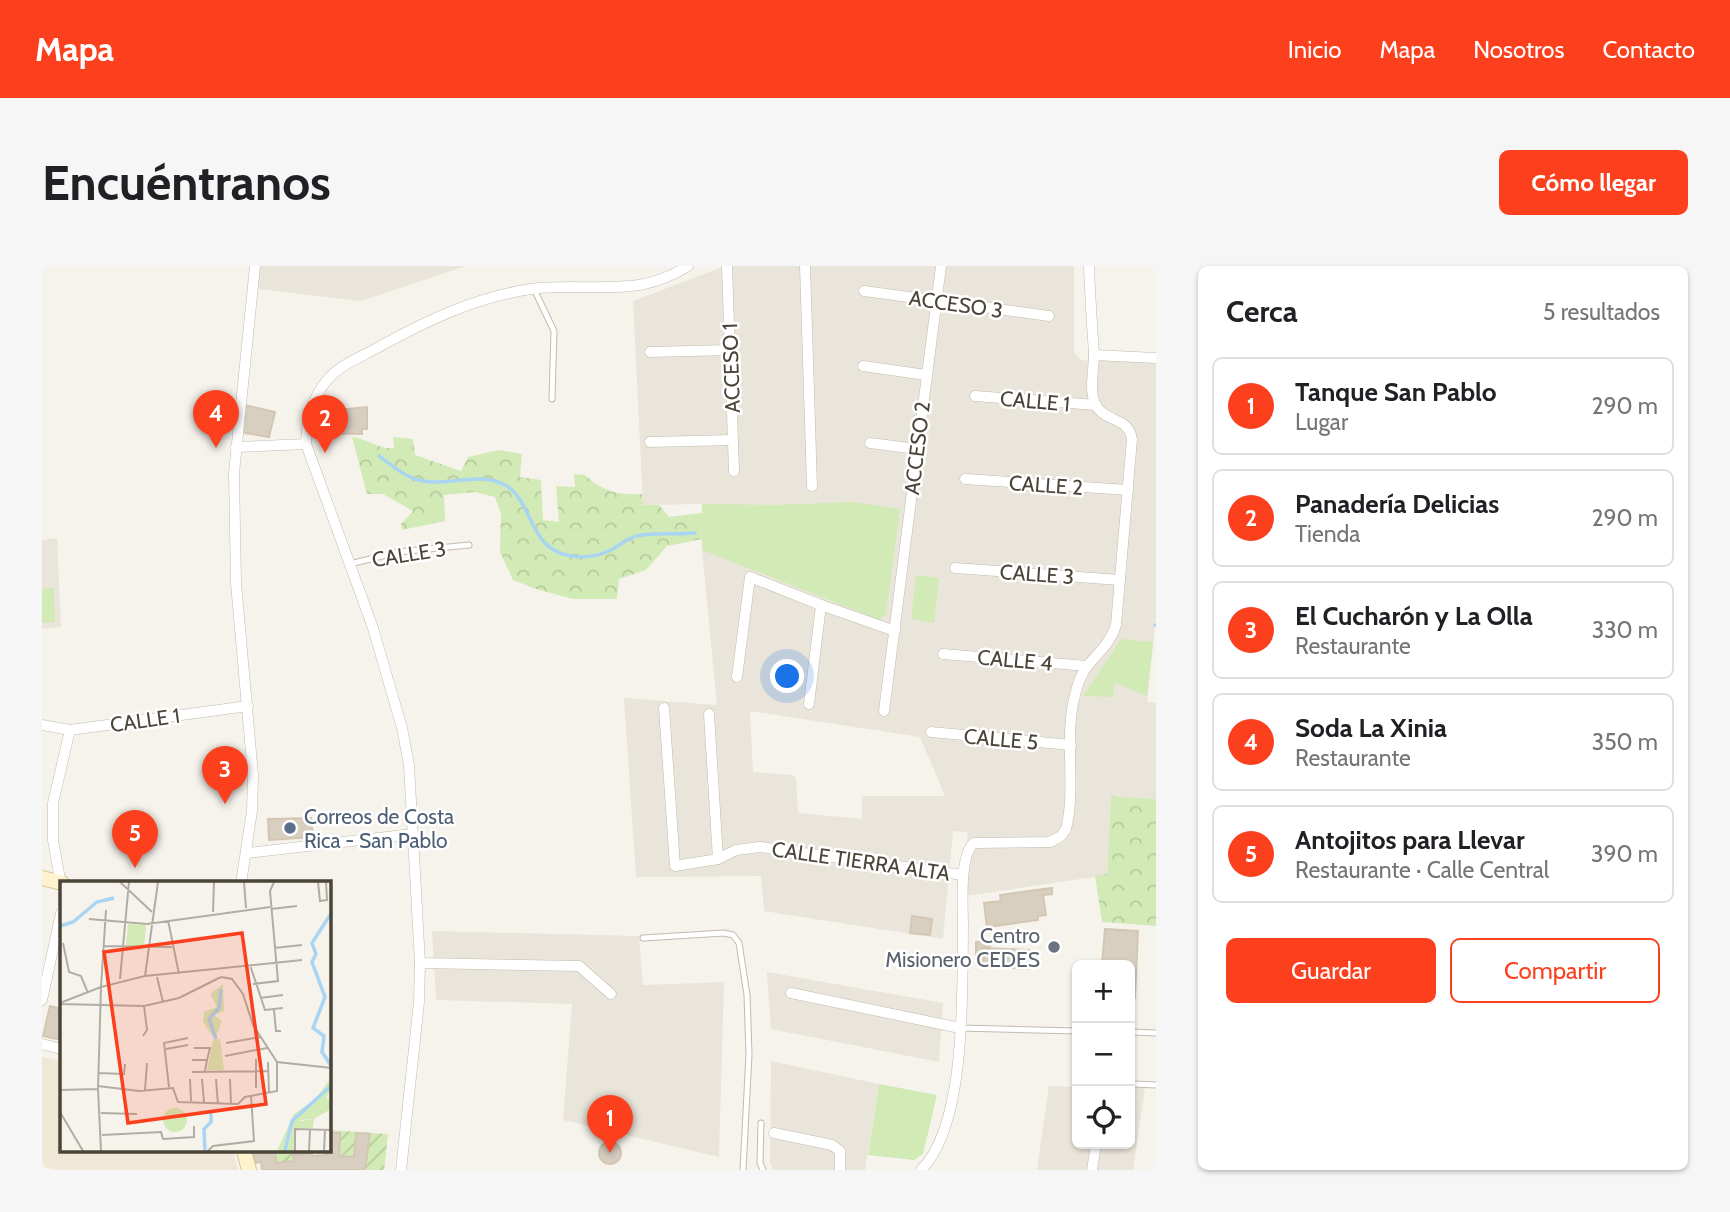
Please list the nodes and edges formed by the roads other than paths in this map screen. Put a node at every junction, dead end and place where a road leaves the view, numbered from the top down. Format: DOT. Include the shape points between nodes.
graph roads {
  1 [pos="255,266"];
  2 [pos="688,266"];
  3 [pos="727,266"];
  4 [pos="805,266"];
  5 [pos="941,266"];
  6 [pos="1089,266"];
  7 [pos="534,289"];
  8 [pos="864,291"];
  9 [pos="936,302"];
  10 [pos="1049,316"];
  11 [pos="730,350"];
  12 [pos="650,352"];
  13 [pos="1094,355"];
  14 [pos="1156,358"];
  15 [pos="863,366"];
  16 [pos="926,375"];
  17 [pos="975,396"];
  18 [pos="552,399"];
  19 [pos="1096,405"];
  20 [pos="733,440"];
  21 [pos="650,442"];
  22 [pos="870,443"];
  23 [pos="306,444"];
  24 [pos="236,447"];
  25 [pos="917,449"];
  26 [pos="734,471"];
  27 [pos="965,479"];
  28 [pos="812,486"];
  29 [pos="1128,490"];
  30 [pos="469,545"];
  31 [pos="350,564"];
  32 [pos="955,568"];
  33 [pos="1120,580"];
  34 [pos="821,605"];
  35 [pos="895,631"];
  36 [pos="943,654"];
  37 [pos="1087,666"];
  38 [pos="737,677"];
  39 [pos="809,704"];
  40 [pos="248,706"];
  41 [pos="664,708"];
  42 [pos="884,711"];
  43 [pos="709,714"];
  44 [pos="42,725"];
  45 [pos="70,730"];
  46 [pos="931,732"];
  47 [pos="1071,745"];
  48 [pos="413,834"];
  49 [pos="247,853"];
  50 [pos="718,859"];
  51 [pos="963,875"];
  52 [pos="42,878"];
  53 [pos="60,881"];
  54 [pos="241,881"];
  55 [pos="60,884"];
  56 [pos="60,918"];
  57 [pos="643,938"];
  58 [pos="421,963"];
  59 [pos="791,993"];
  60 [pos="611,994"];
  61 [pos="42,1000"];
  62 [pos="960,1028"];
  63 [pos="1072,1031"];
  64 [pos="1135,1032"];
  65 [pos="1156,1033"];
  66 [pos="42,1044"];
  67 [pos="60,1049"];
  68 [pos="1135,1084"];
  69 [pos="1156,1085"];
  70 [pos="761,1123"];
  71 [pos="774,1133"];
  72 [pos="1095,1149"];
  73 [pos="244,1152"];
  74 [pos="249,1170"];
  75 [pos="401,1170"];
  76 [pos="743,1170"];
  77 [pos="764,1170"];
  78 [pos="840,1170"];
  79 [pos="921,1170"];
  80 [pos="1092,1170"];
  1 -- 24 [label="street"];
  2 -- 7 [label="street" via="643,284"];
  3 -- 11 [label="street, ACCESO 1"];
  4 -- 28 [label="street"];
  5 -- 9 [label="street, ACCESO 2"];
  6 -- 13 [label="street"];
  7 -- 18 [label="lane" via="554,331"];
  7 -- 23 [label="street" via="434,317 349,363 329,377 317,394 307,416"];
  8 -- 9 [label="street, ACCESO 3"];
  9 -- 10 [label="street, ACCESO 3"];
  9 -- 16 [label="street, ACCESO 2"];
  11 -- 12 [label="street"];
  11 -- 20 [label="street, ACCESO 1"];
  13 -- 14 [label="street"];
  13 -- 19 [label="street"];
  15 -- 16 [label="street"];
  16 -- 25 [label="street, ACCESO 2"];
  17 -- 19 [label="street, CALLE 1"];
  19 -- 29 [label="street" via="1101,413 1131,430"];
  20 -- 21 [label="street"];
  20 -- 26 [label="street, ACCESO 1"];
  22 -- 25 [label="street"];
  23 -- 24 [label="street"];
  23 -- 31 [label="street"];
  24 -- 40 [label="street" via="236,583"];
  25 -- 35 [label="street, ACCESO 2"];
  27 -- 29 [label="street, CALLE 2"];
  29 -- 33 [label="street"];
  30 -- 31 [label="lane, CALLE 3" via="398,552"];
  31 -- 48 [label="street" via="402,728"];
  32 -- 33 [label="street, CALLE 3"];
  33 -- 37 [label="street" via="1113,635"];
  34 -- 35 [label="street"];
  34 -- 38 [label="street" via="750,577"];
  34 -- 39 [label="street"];
  35 -- 42 [label="street, ACCESO 2"];
  36 -- 37 [label="street, CALLE 4"];
  37 -- 47 [label="street" via="1072,708"];
  40 -- 45 [label="street, CALLE 1"];
  40 -- 49 [label="street" via="253,775"];
  41 -- 50 [label="street" via="675,866"];
  43 -- 50 [label="street"];
  44 -- 45 [label="street, CALLE 1"];
  45 -- 53 [label="street" via="53,803 53,840"];
  46 -- 47 [label="street, CALLE 5"];
  47 -- 51 [label="street" via="1068,822 1061,836 1050,842 974,843"];
  48 -- 49 [label="street"];
  48 -- 58 [label="street"];
  49 -- 54 [label="street"];
  50 -- 51 [label="street, CALLE TIERRA ALTA" via="736,850 760,847"];
  51 -- 62 [label="street"];
  52 -- 55 [label="main road"];
  56 -- 61 [label="street"];
  57 -- 76 [label="lane" via="724,933 739,943 749,1054"];
  58 -- 60 [label="street" via="579,965"];
  58 -- 75 [label="street"];
  59 -- 62 [label="street"];
  62 -- 63 [label="lane"];
  62 -- 79 [label="street" via="950,1114 935,1154"];
  64 -- 65 [label="lane"];
  66 -- 67 [label="street"];
  68 -- 69 [label="lane"];
  70 -- 77 [label="lane" via="760,1163"];
  71 -- 78 [label="street" via="832,1145 840,1151"];
  72 -- 80 [label="street"];
  73 -- 74 [label="main road"];
}
